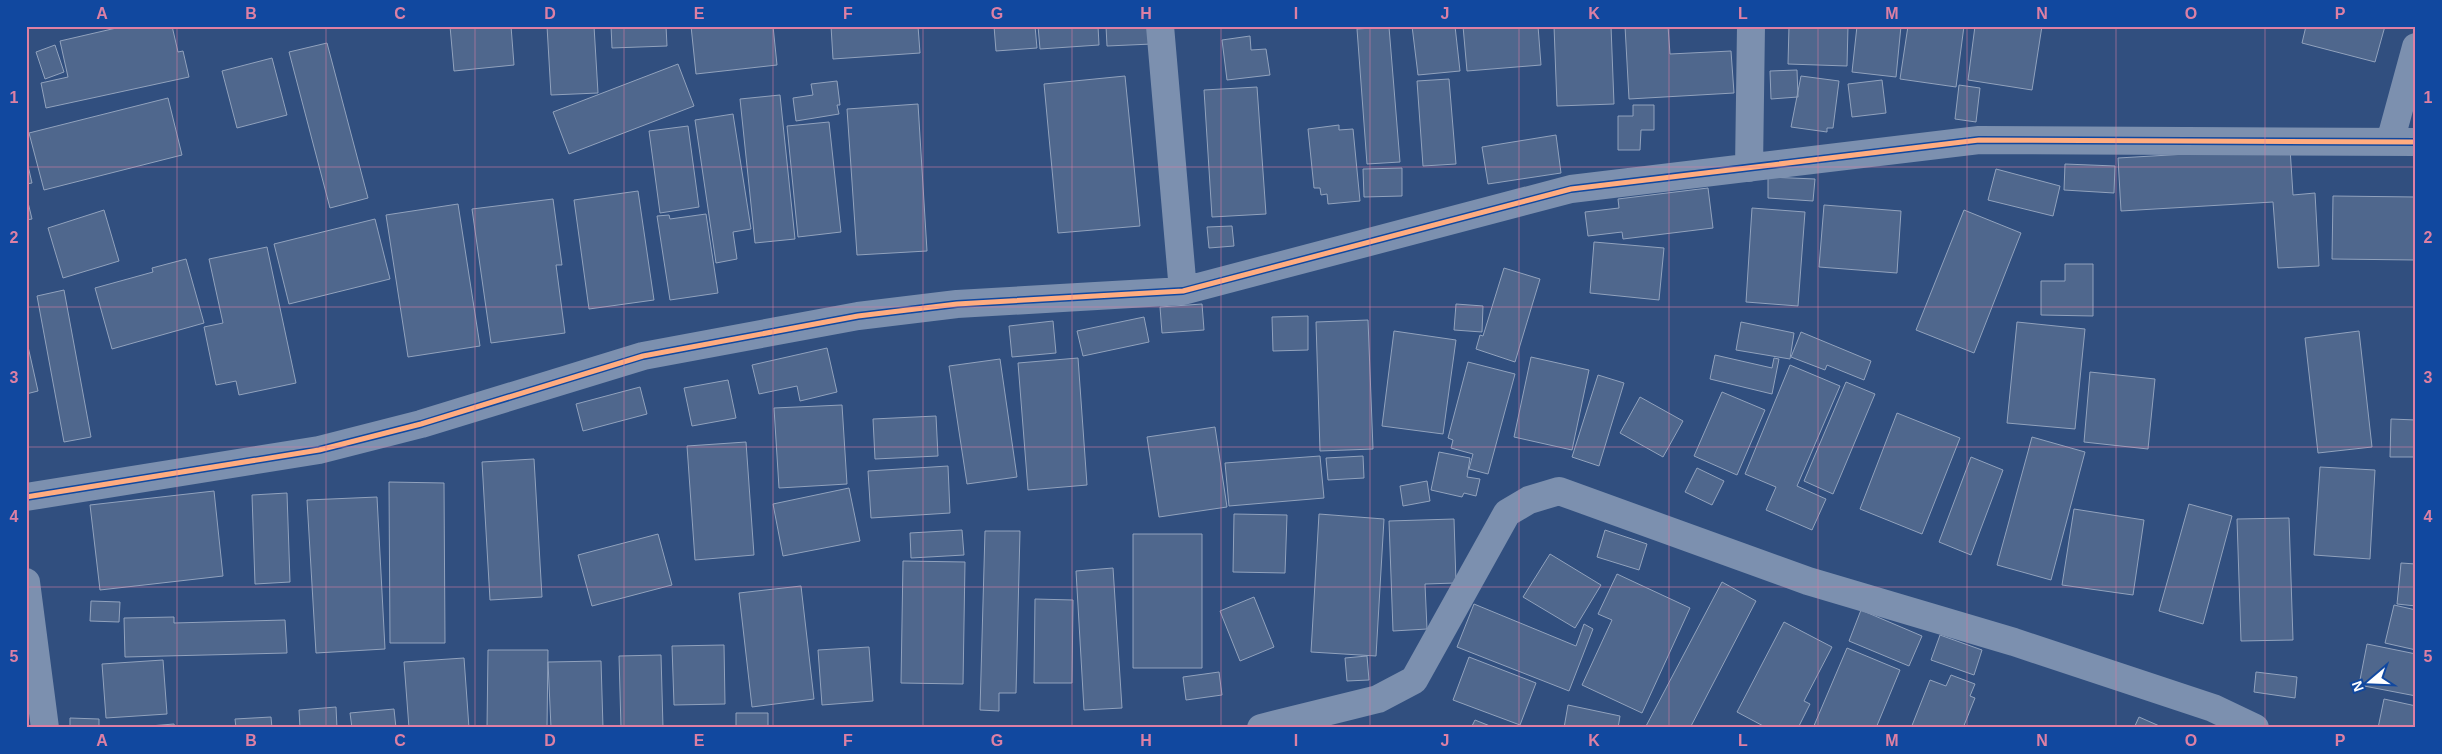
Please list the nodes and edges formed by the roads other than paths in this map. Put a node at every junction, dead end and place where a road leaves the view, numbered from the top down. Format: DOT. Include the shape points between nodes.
graph roads {
  1 [pos="1160,26"];
  2 [pos="1752,26"];
  3 [pos="2416,47"];
  4 [pos="2403,142"];
  5 [pos="1749,168"];
  6 [pos="1183,291"];
  7 [pos="26,497"];
  8 [pos="26,582"];
  9 [pos="45,728"];
  10 [pos="1261,728"];
  11 [pos="2254,728"];
  1 -- 6 [label="street"];
  2 -- 5 [label="street"];
  3 -- 4 [label="street"];
  4 -- 5 [label="street" via="1979,140"];
  5 -- 6 [label="street" via="1572,190"];
  6 -- 7 [label="street" via="957,304 858,316 643,356 422,424 319,450"];
  8 -- 9 [label="street"];
  10 -- 11 [label="street" via="1378,699 1414,680 1507,513 1529,500 1559,491 1808,581 2014,642 2213,708"];
}
